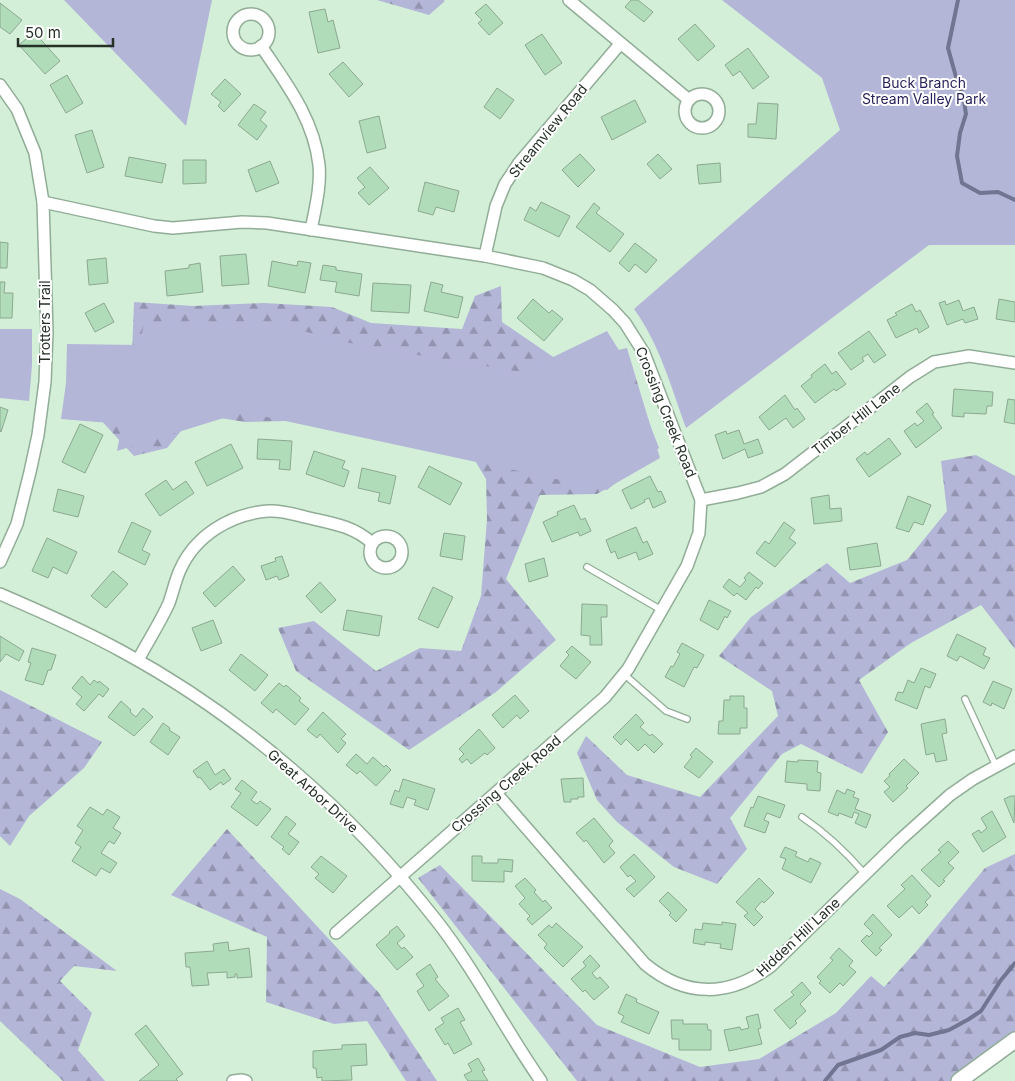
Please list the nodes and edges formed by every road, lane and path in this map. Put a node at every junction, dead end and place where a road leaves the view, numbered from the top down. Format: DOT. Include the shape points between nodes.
graph roads {
  1 [pos="569,0"];
  2 [pos="620,44"];
  3 [pos="261,46"];
  4 [pos="0,85"];
  5 [pos="689,100"];
  6 [pos="43,202"];
  7 [pos="311,230"];
  8 [pos="485,256"];
  9 [pos="1015,363"];
  10 [pos="701,500"];
  11 [pos="372,543"];
  12 [pos="0,562"];
  13 [pos="587,567"];
  14 [pos="0,594"];
  15 [pos="663,611"];
  16 [pos="138,660"];
  17 [pos="625,675"];
  18 [pos="965,699"];
  19 [pos="687,719"];
  20 [pos="1015,756"];
  21 [pos="996,766"];
  22 [pos="496,793"];
  23 [pos="802,817"];
  24 [pos="865,874"];
  25 [pos="400,877"];
  26 [pos="336,933"];
  27 [pos="1015,1040"];
  28 [pos="233,1081"];
  29 [pos="246,1081"];
  30 [pos="541,1081"];
  31 [pos="959,1081"];
  1 -- 2 [label="street"];
  2 -- 5 [label="street"];
  2 -- 8 [label="street, Streamview Road" via="519,163 505,184 496,206"];
  3 -- 7 [label="street" via="297,100 315,145 319,166 318,191"];
  4 -- 6 [label="street, Trotters Trail" via="17,109 35,153"];
  6 -- 7 [label="street, Crossing Creek Road" via="173,228 242,222"];
  6 -- 12 [label="street, Trotters Trail" via="47,332 45,382 38,435 17,524"];
  7 -- 8 [label="street, Crossing Creek Road"];
  8 -- 10 [label="street, Crossing Creek Road" via="557,272 590,290 619,317 644,353"];
  9 -- 10 [label="street, Timber Hill Lane" via="969,356 934,362 785,474 738,493"];
  10 -- 15 [label="street, Crossing Creek Road" via="699,533 694,549"];
  11 -- 16 [label="street" via="362,533 348,527 286,512 248,514 229,521 211,531 195,546 180,569 168,603"];
  13 -- 15 [label="lane"];
  14 -- 16 [label="street, Great Arbor Drive" via="54,617"];
  15 -- 17 [label="street, Crossing Creek Road"];
  16 -- 25 [label="street, Great Arbor Drive" via="211,706 287,765"];
  17 -- 19 [label="lane" via="666,711"];
  17 -- 22 [label="street, Crossing Creek Road" via="605,697"];
  18 -- 21 [label="lane"];
  20 -- 21 [label="street, Hidden Hill Lane"];
  21 -- 24 [label="street, Hidden Hill Lane" via="950,795"];
  22 -- 24 [label="street, Hidden Hill Lane" via="645,964 682,986 730,987 758,975"];
  22 -- 25 [label="street, Crossing Creek Road"];
  23 -- 24 [label="lane" via="823,831"];
  25 -- 26 [label="street, Crossing Creek Road"];
  25 -- 30 [label="street, Great Arbor Drive" via="457,948"];
  27 -- 31 [label="main road"];
  28 -- 29 [label="street"];
}
